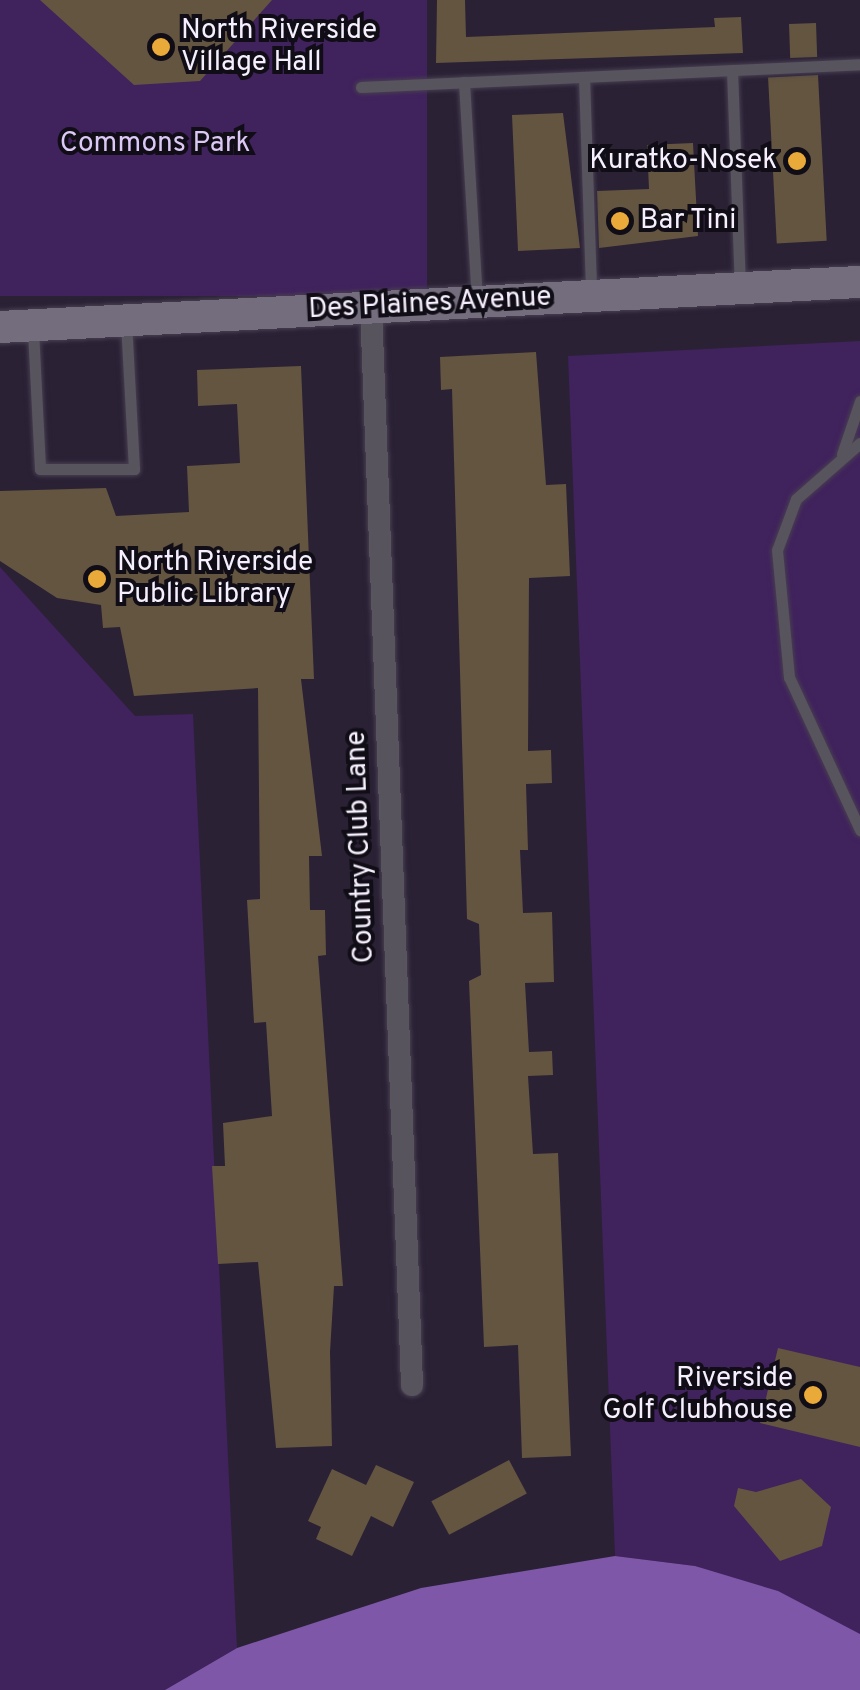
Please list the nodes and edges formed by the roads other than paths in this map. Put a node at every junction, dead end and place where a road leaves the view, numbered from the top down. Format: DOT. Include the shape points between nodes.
graph roads {
  1 [pos="860,64"];
  2 [pos="732,70"];
  3 [pos="584,76"];
  4 [pos="464,82"];
  5 [pos="361,87"];
  6 [pos="860,282"];
  7 [pos="740,288"];
  8 [pos="591,296"];
  9 [pos="477,302"];
  10 [pos="371,307"];
  11 [pos="126,320"];
  12 [pos="16,326"];
  13 [pos="860,400"];
  14 [pos="860,442"];
  15 [pos="842,454"];
  16 [pos="860,830"];
  17 [pos="412,1385"];
  1 -- 2 [label="lane"];
  2 -- 3 [label="lane"];
  2 -- 7 [label="lane"];
  3 -- 4 [label="lane"];
  3 -- 8 [label="lane"];
  4 -- 5 [label="lane"];
  4 -- 9 [label="lane"];
  6 -- 7 [label="main road, Des Plaines Avenue"];
  7 -- 8 [label="main road, Des Plaines Avenue"];
  8 -- 9 [label="main road, Des Plaines Avenue"];
  9 -- 10 [label="main road, Des Plaines Avenue"];
  10 -- 11 [label="main road, Des Plaines Avenue"];
  10 -- 17 [label="street, Country Club Lane"];
  11 -- 12 [label="main road, Des Plaines Avenue"];
  11 -- 12 [label="lane" via="134,470 40,469"];
  13 -- 15 [label="lane"];
  14 -- 15 [label="lane"];
  15 -- 16 [label="lane" via="786,516 777,566 789,677"];
}
